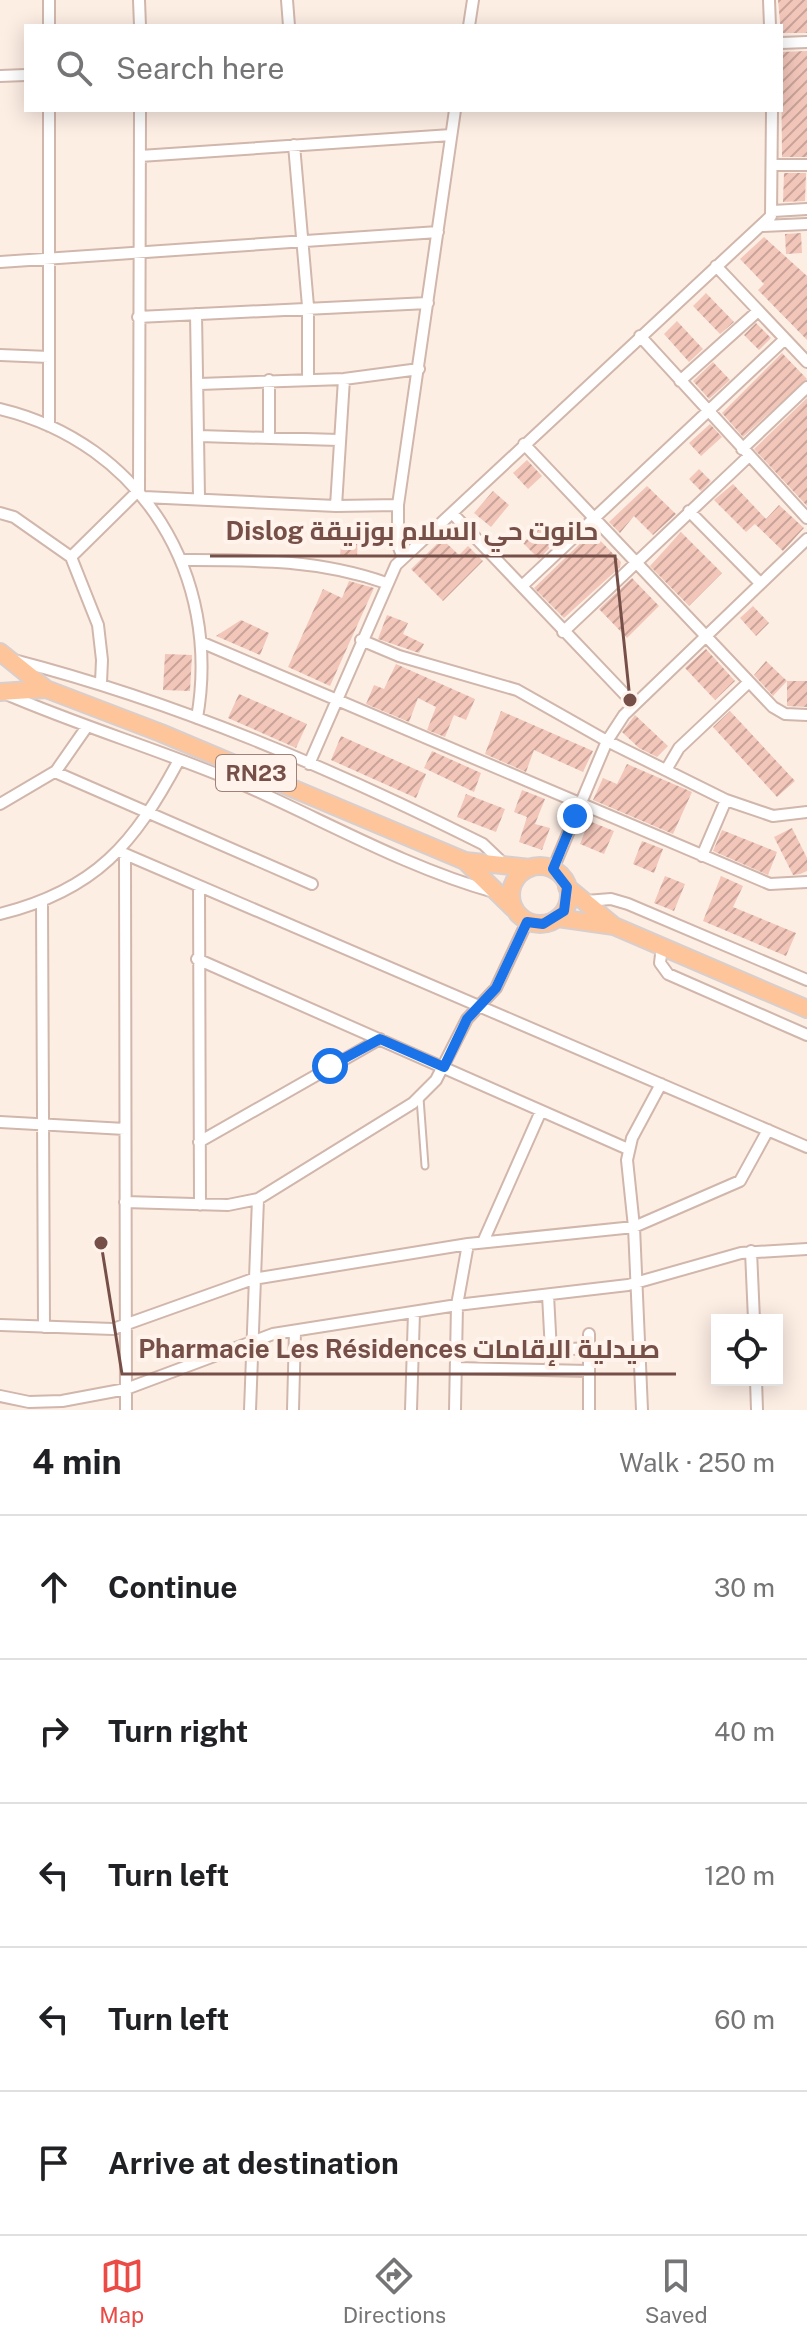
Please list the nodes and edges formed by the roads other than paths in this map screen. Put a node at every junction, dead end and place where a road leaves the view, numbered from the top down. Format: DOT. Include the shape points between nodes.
graph roads {
  1 [pos="49,0"];
  2 [pos="139,0"];
  3 [pos="287,0"];
  4 [pos="473,0"];
  5 [pos="769,0"];
  6 [pos="49,24"];
  7 [pos="140,24"];
  8 [pos="289,24"];
  9 [pos="469,24"];
  10 [pos="770,24"];
  11 [pos="807,42"];
  12 [pos="783,43"];
  13 [pos="24,75"];
  14 [pos="0,76"];
  15 [pos="49,112"];
  16 [pos="140,112"];
  17 [pos="455,112"];
  18 [pos="772,112"];
  19 [pos="451,135"];
  20 [pos="294,145"];
  21 [pos="140,156"];
  22 [pos="773,165"];
  23 [pos="807,165"];
  24 [pos="807,209"];
  25 [pos="773,211"];
  26 [pos="807,224"];
  27 [pos="763,226"];
  28 [pos="438,232"];
  29 [pos="303,240"];
  30 [pos="139,251"];
  31 [pos="49,258"];
  32 [pos="0,262"];
  33 [pos="716,266"];
  34 [pos="428,303"];
  35 [pos="308,306"];
  36 [pos="758,311"];
  37 [pos="196,314"];
  38 [pos="138,317"];
  39 [pos="640,336"];
  40 [pos="785,339"];
  41 [pos="0,355"];
  42 [pos="49,357"];
  43 [pos="807,362"];
  44 [pos="419,369"];
  45 [pos="308,378"];
  46 [pos="344,379"];
  47 [pos="269,380"];
  48 [pos="680,381"];
  49 [pos="199,384"];
  50 [pos="807,387"];
  51 [pos="0,409"];
  52 [pos="707,411"];
  53 [pos="49,426"];
  54 [pos="199,436"];
  55 [pos="269,438"];
  56 [pos="339,440"];
  57 [pos="524,444"];
  58 [pos="746,452"];
  59 [pos="142,493"];
  60 [pos="199,497"];
  61 [pos="398,505"];
  62 [pos="336,506"];
  63 [pos="689,511"];
  64 [pos="0,513"];
  65 [pos="452,513"];
  66 [pos="807,518"];
  67 [pos="594,519"];
  68 [pos="807,539"];
  69 [pos="71,557"];
  70 [pos="403,558"];
  71 [pos="182,560"];
  72 [pos="635,562"];
  73 [pos="386,583"];
  74 [pos="760,583"];
  75 [pos="522,586"];
  76 [pos="563,632"];
  77 [pos="705,635"];
  78 [pos="361,640"];
  79 [pos="203,643"];
  80 [pos="5,655"];
  81 [pos="749,682"];
  82 [pos="101,683"];
  83 [pos="46,689"];
  84 [pos="0,692"];
  85 [pos="337,698"];
  86 [pos="634,704"];
  87 [pos="807,715"];
  88 [pos="197,718"];
  89 [pos="86,728"];
  90 [pos="607,741"];
  91 [pos="179,760"];
  92 [pos="309,764"];
  93 [pos="666,770"];
  94 [pos="55,772"];
  95 [pos="726,800"];
  96 [pos="581,803"];
  97 [pos="0,804"];
  98 [pos="807,812"];
  99 [pos="150,815"];
  100 [pos="121,852"];
  101 [pos="702,856"];
  102 [pos="465,861"];
  103 [pos="504,864"];
  104 [pos="530,868"];
  105 [pos="553,869"];
  106 [pos="807,882"];
  107 [pos="312,884"];
  108 [pos="792,885"];
  109 [pos="199,887"];
  110 [pos="567,887"];
  111 [pos="807,890"];
  112 [pos="494,892"];
  113 [pos="586,901"];
  114 [pos="42,903"];
  115 [pos="513,908"];
  116 [pos="0,914"];
  117 [pos="558,918"];
  118 [pos="527,922"];
  119 [pos="614,926"];
  120 [pos="662,946"];
  121 [pos="197,959"];
  122 [pos="806,977"];
  123 [pos="481,1006"];
  124 [pos="807,1009"];
  125 [pos="807,1035"];
  126 [pos="380,1039"];
  127 [pos="444,1067"];
  128 [pos="661,1084"];
  129 [pos="420,1097"];
  130 [pos="541,1111"];
  131 [pos="0,1122"];
  132 [pos="199,1123"];
  133 [pos="44,1125"];
  134 [pos="125,1129"];
  135 [pos="768,1130"];
  136 [pos="220,1131"];
  137 [pos="199,1142"];
  138 [pos="807,1147"];
  139 [pos="628,1149"];
  140 [pos="425,1166"];
  141 [pos="258,1199"];
  142 [pos="125,1202"];
  143 [pos="200,1205"];
  144 [pos="634,1227"];
  145 [pos="483,1242"];
  146 [pos="468,1244"];
  147 [pos="807,1249"];
  148 [pos="751,1251"];
  149 [pos="253,1279"];
  150 [pos="636,1284"];
  151 [pos="548,1295"];
  152 [pos="457,1305"];
  153 [pos="414,1312"];
  154 [pos="754,1314"];
  155 [pos="0,1325"];
  156 [pos="44,1327"];
  157 [pos="125,1327"];
  158 [pos="295,1331"];
  159 [pos="589,1334"];
  160 [pos="250,1341"];
  161 [pos="589,1348"];
  162 [pos="551,1350"];
  163 [pos="456,1368"];
  164 [pos="552,1370"];
  165 [pos="589,1371"];
  166 [pos="756,1386"];
  167 [pos="126,1389"];
  168 [pos="0,1396"];
  169 [pos="19,1405"];
  170 [pos="126,1410"];
  171 [pos="250,1410"];
  172 [pos="293,1410"];
  173 [pos="411,1410"];
  174 [pos="455,1410"];
  175 [pos="589,1410"];
  176 [pos="642,1410"];
  177 [pos="757,1410"];
  1 -- 6 [label="street"];
  2 -- 7 [label="street"];
  3 -- 8 [label="street"];
  4 -- 9 [label="street"];
  5 -- 10 [label="street"];
  11 -- 12 [label="street"];
  13 -- 14 [label="street"];
  15 -- 31 [label="street"];
  16 -- 21 [label="street"];
  17 -- 19 [label="street"];
  18 -- 22 [label="street"];
  19 -- 20 [label="street"];
  19 -- 28 [label="street"];
  20 -- 21 [label="street"];
  20 -- 29 [label="street"];
  21 -- 30 [label="street"];
  22 -- 23 [label="street"];
  22 -- 25 [label="street"];
  24 -- 25 [label="street"];
  25 -- 27 [label="street"];
  26 -- 27 [label="street"];
  27 -- 33 [label="street"];
  28 -- 29 [label="street"];
  28 -- 34 [label="street"];
  29 -- 30 [label="street"];
  29 -- 35 [label="street"];
  30 -- 31 [label="street"];
  30 -- 38 [label="street"];
  31 -- 32 [label="street"];
  31 -- 42 [label="street"];
  33 -- 36 [label="street"];
  33 -- 39 [label="street"];
  34 -- 35 [label="street"];
  34 -- 44 [label="street"];
  35 -- 37 [label="street"];
  35 -- 45 [label="street"];
  36 -- 40 [label="street"];
  36 -- 48 [label="street"];
  37 -- 38 [label="street"];
  37 -- 49 [label="street"];
  38 -- 59 [label="street"];
  39 -- 48 [label="street"];
  39 -- 57 [label="street"];
  40 -- 43 [label="street"];
  40 -- 52 [label="street"];
  41 -- 42 [label="street"];
  42 -- 53 [label="street"];
  44 -- 46 [label="street"];
  44 -- 61 [label="street"];
  45 -- 46 [label="street"];
  45 -- 47 [label="street"];
  46 -- 56 [label="street"];
  47 -- 49 [label="street"];
  47 -- 55 [label="street"];
  48 -- 52 [label="street"];
  49 -- 54 [label="street"];
  50 -- 58 [label="street"];
  51 -- 53 [label="street"];
  52 -- 58 [label="street"];
  52 -- 67 [label="street"];
  53 -- 59 [label="street" via="109,460"];
  54 -- 55 [label="street"];
  54 -- 60 [label="street"];
  55 -- 56 [label="street"];
  56 -- 62 [label="street"];
  57 -- 65 [label="street"];
  57 -- 67 [label="street"];
  58 -- 63 [label="street"];
  58 -- 66 [label="street"];
  59 -- 60 [label="street"];
  59 -- 69 [label="street"];
  59 -- 71 [label="street"];
  60 -- 62 [label="street"];
  61 -- 62 [label="street"];
  61 -- 70 [label="street"];
  63 -- 72 [label="street"];
  63 -- 74 [label="street"];
  64 -- 69 [label="street"];
  65 -- 70 [label="street"];
  65 -- 75 [label="street"];
  67 -- 72 [label="street"];
  67 -- 75 [label="street"];
  68 -- 74 [label="street"];
  69 -- 82 [label="street" via="98,625"];
  70 -- 73 [label="street"];
  71 -- 73 [label="street" via="306,562"];
  71 -- 79 [label="street"];
  72 -- 76 [label="street"];
  72 -- 77 [label="street"];
  73 -- 78 [label="street"];
  74 -- 77 [label="street"];
  75 -- 76 [label="street"];
  76 -- 86 [label="street"];
  77 -- 81 [label="street"];
  77 -- 86 [label="street"];
  78 -- 85 [label="street"];
  78 -- 90 [label="street" via="517,690"];
  79 -- 85 [label="street"];
  79 -- 88 [label="street"];
  80 -- 82 [label="street"];
  80 -- 83 [label="main road, RN23"];
  81 -- 87 [label="street" via="778,712"];
  81 -- 93 [label="street" via="679,748"];
  82 -- 88 [label="street"];
  83 -- 84 [label="main road, RN23"];
  83 -- 102 [label="main road, RN23"];
  84 -- 89 [label="street"];
  85 -- 92 [label="street"];
  85 -- 96 [label="street"];
  86 -- 90 [label="street"];
  88 -- 92 [label="street"];
  89 -- 91 [label="street"];
  89 -- 94 [label="street"];
  90 -- 93 [label="street"];
  90 -- 96 [label="street"];
  91 -- 99 [label="street"];
  91 -- 112 [label="street" via="450,878"];
  92 -- 103 [label="street" via="483,844"];
  93 -- 95 [label="street"];
  94 -- 97 [label="street"];
  94 -- 99 [label="street"];
  95 -- 98 [label="street" via="773,816"];
  95 -- 101 [label="street"];
  96 -- 101 [label="street"];
  96 -- 105 [label="street"];
  99 -- 100 [label="street"];
  99 -- 107 [label="street"];
  100 -- 109 [label="street"];
  100 -- 114 [label="street"];
  100 -- 134 [label="street"];
  101 -- 108 [label="street" via="770,884"];
  102 -- 103 [label="main road, RN23"];
  102 -- 112 [label="main road, RN23"];
  103 -- 104 [label="main road, RN23"];
  104 -- 105 [label="main road, RN23"];
  104 -- 115 [label="main road" via="511,889"];
  105 -- 110 [label="main road"];
  106 -- 108 [label="street"];
  108 -- 111 [label="street"];
  109 -- 121 [label="street"];
  109 -- 123 [label="street"];
  110 -- 113 [label="main road"];
  110 -- 117 [label="main road" via="568,903"];
  112 -- 115 [label="main road, RN23"];
  113 -- 119 [label="main road"];
  113 -- 122 [label="street" via="628,904"];
  114 -- 116 [label="street"];
  114 -- 133 [label="street"];
  115 -- 118 [label="main road, RN23"];
  117 -- 118 [label="main road" via="543,924"];
  117 -- 119 [label="main road"];
  118 -- 123 [label="street" via="496,988"];
  119 -- 120 [label="main road"];
  120 -- 124 [label="main road"];
  120 -- 125 [label="street" via="660,963 668,974"];
  121 -- 126 [label="street"];
  121 -- 132 [label="street"];
  123 -- 127 [label="street" via="464,1025"];
  123 -- 128 [label="street"];
  126 -- 127 [label="street"];
  126 -- 136 [label="street"];
  127 -- 129 [label="street"];
  127 -- 130 [label="street"];
  128 -- 135 [label="street"];
  128 -- 139 [label="street"];
  129 -- 140 [label="lane"];
  129 -- 141 [label="street"];
  130 -- 139 [label="street"];
  130 -- 145 [label="street"];
  131 -- 133 [label="street"];
  132 -- 136 [label="street"];
  132 -- 137 [label="street"];
  133 -- 134 [label="street"];
  133 -- 156 [label="street"];
  134 -- 142 [label="street"];
  135 -- 138 [label="street"];
  135 -- 144 [label="street" via="740,1181"];
  136 -- 137 [label="street"];
  137 -- 143 [label="street"];
  139 -- 144 [label="street"];
  141 -- 143 [label="street"];
  141 -- 149 [label="street"];
  142 -- 143 [label="street"];
  142 -- 157 [label="street"];
  144 -- 145 [label="street"];
  144 -- 150 [label="street"];
  145 -- 146 [label="street"];
  146 -- 149 [label="street"];
  146 -- 152 [label="street"];
  147 -- 148 [label="street"];
  148 -- 150 [label="street"];
  148 -- 154 [label="street"];
  149 -- 157 [label="street"];
  149 -- 160 [label="street"];
  150 -- 151 [label="street"];
  150 -- 176 [label="street"];
  151 -- 152 [label="street"];
  151 -- 162 [label="street"];
  152 -- 153 [label="street"];
  152 -- 163 [label="street"];
  153 -- 158 [label="street"];
  153 -- 173 [label="street"];
  155 -- 156 [label="street"];
  156 -- 157 [label="street"];
  157 -- 167 [label="street"];
  158 -- 160 [label="street"];
  158 -- 172 [label="street"];
  159 -- 161 [label="street"];
  160 -- 167 [label="street"];
  160 -- 171 [label="street"];
  161 -- 162 [label="street"];
  161 -- 165 [label="street"];
  162 -- 164 [label="street"];
  163 -- 164 [label="street"];
  163 -- 174 [label="street"];
  164 -- 165 [label="street"];
  165 -- 175 [label="street"];
  166 -- 177 [label="street"];
  167 -- 169 [label="street"];
  167 -- 170 [label="street"];
  168 -- 169 [label="street"];
}
